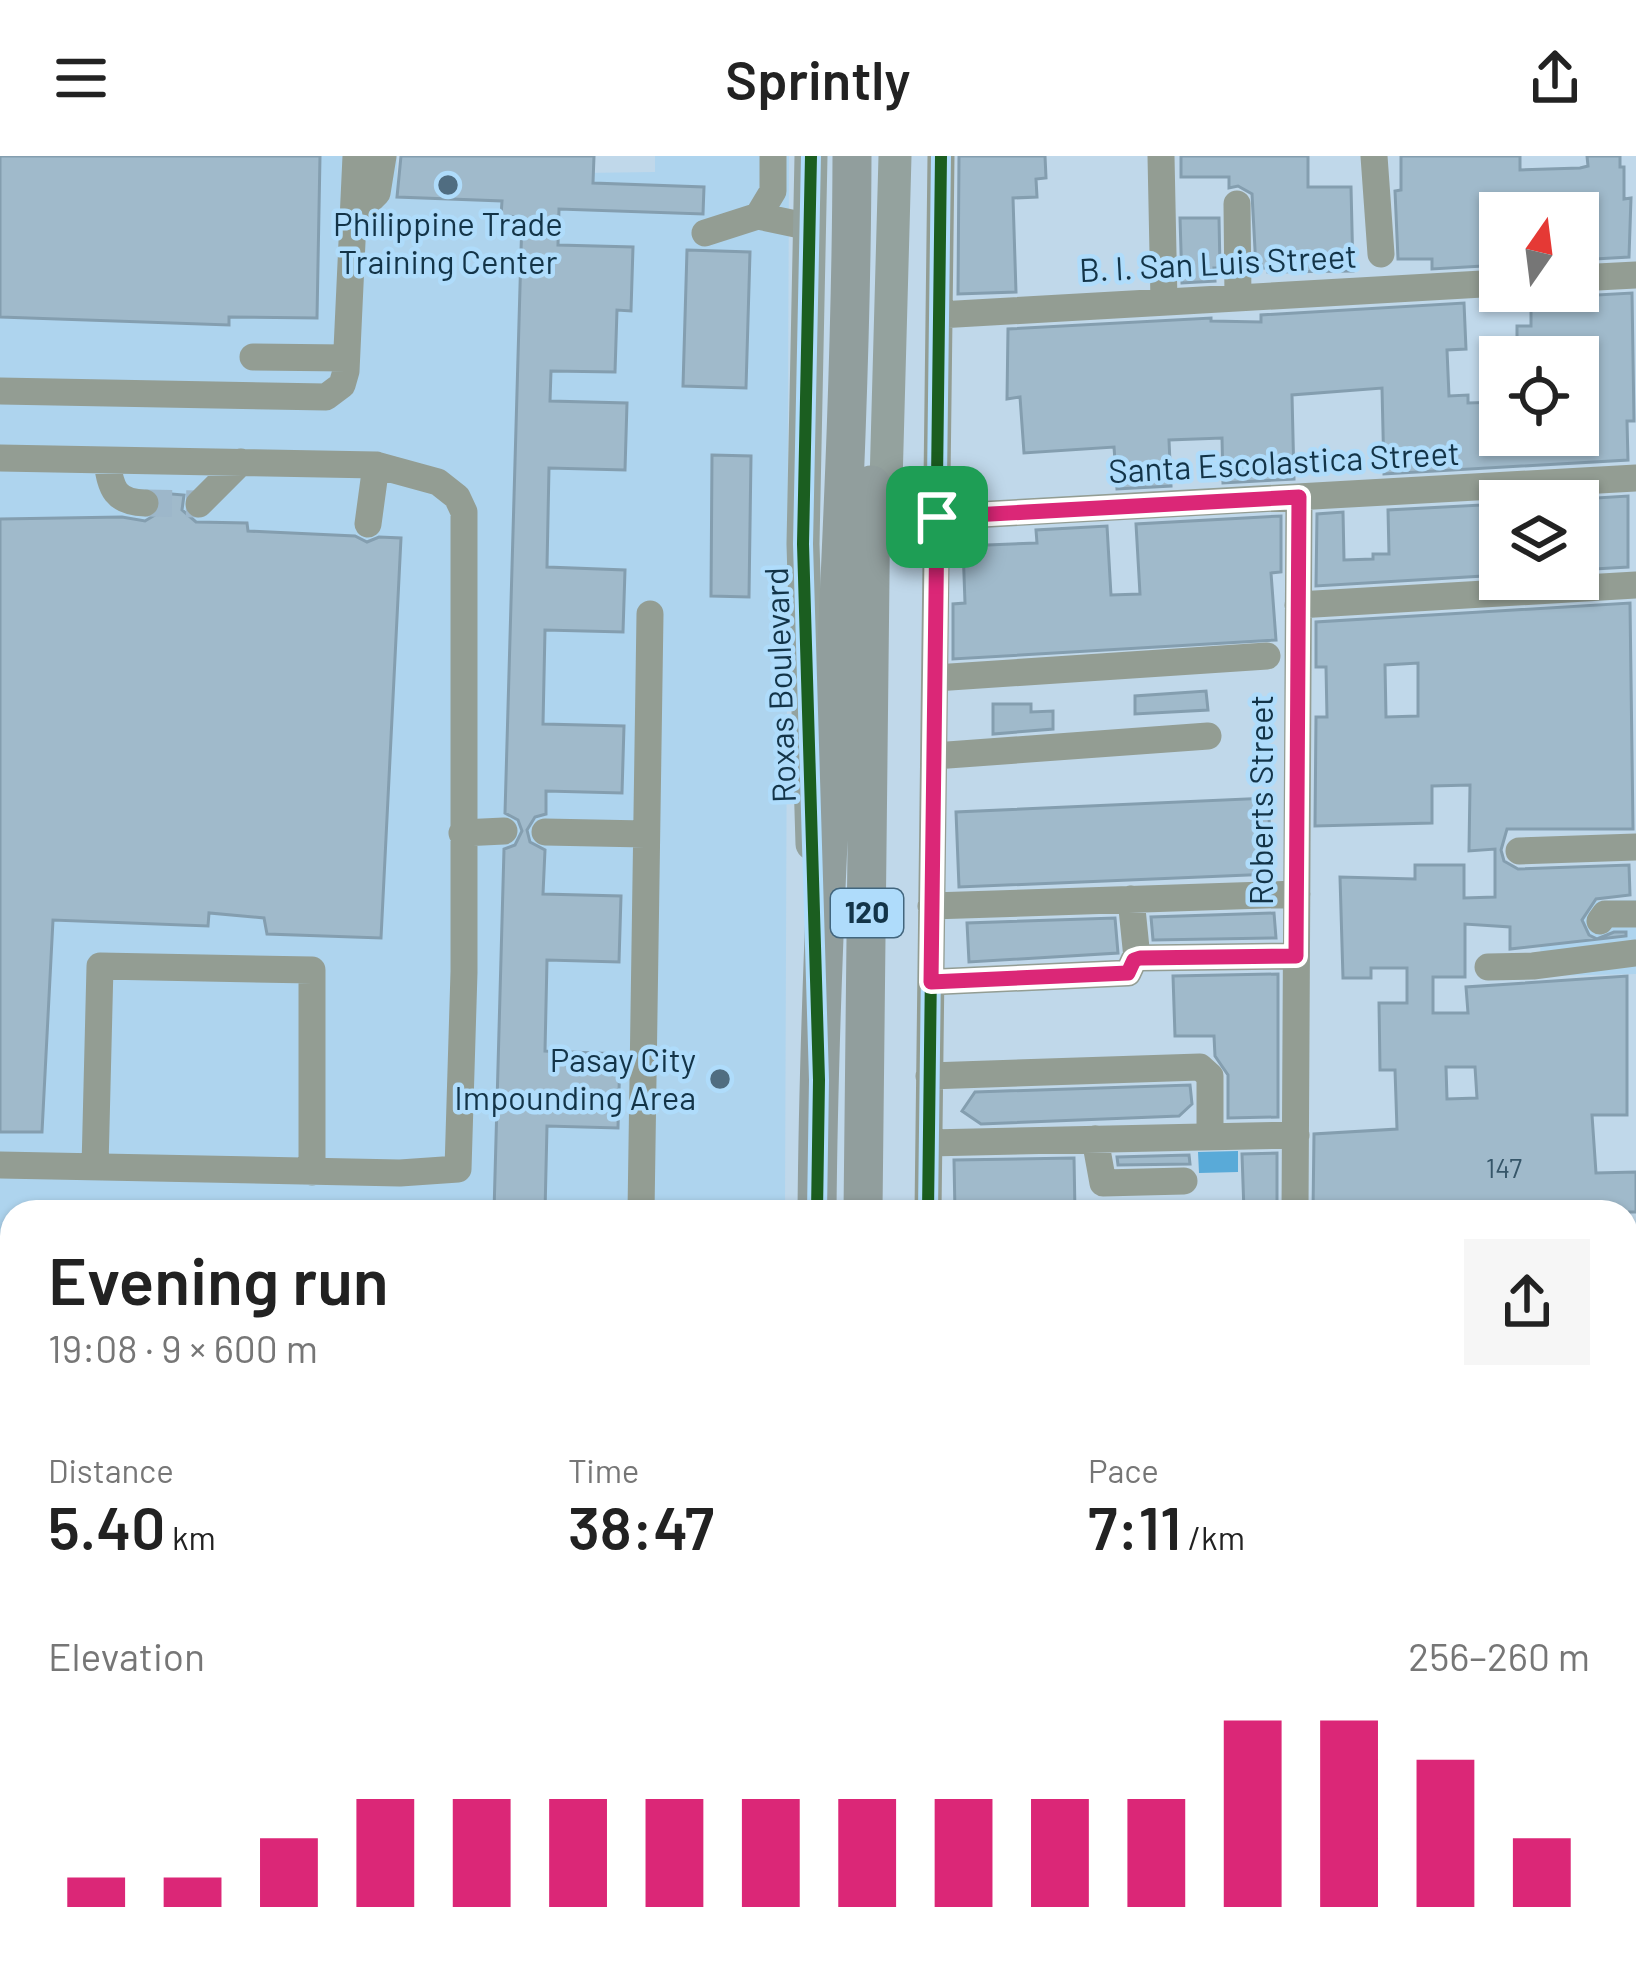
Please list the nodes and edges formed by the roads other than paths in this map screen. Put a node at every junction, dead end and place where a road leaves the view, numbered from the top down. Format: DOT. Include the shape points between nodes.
graph roads {
  1 [pos="356,156"];
  2 [pos="383,156"];
  3 [pos="773,156"];
  4 [pos="811,156"];
  5 [pos="852,156"];
  6 [pos="872,156"];
  7 [pos="895,156"];
  8 [pos="941,156"];
  9 [pos="1161,156"];
  10 [pos="1374,156"];
  11 [pos="1237,204"];
  12 [pos="355,215"];
  13 [pos="758,216"];
  14 [pos="810,227"];
  15 [pos="705,233"];
  16 [pos="1382,254"];
  17 [pos="1636,275"];
  18 [pos="1599,277"];
  19 [pos="1479,284"];
  20 [pos="1238,298"];
  21 [pos="1164,302"];
  22 [pos="939,315"];
  23 [pos="862,351"];
  24 [pos="253,357"];
  25 [pos="346,358"];
  26 [pos="0,391"];
  27 [pos="0,458"];
  28 [pos="241,462"];
  29 [pos="107,463"];
  30 [pos="376,465"];
  31 [pos="1636,478"];
  32 [pos="1299,497"];
  33 [pos="145,503"];
  34 [pos="199,504"];
  35 [pos="937,517"];
  36 [pos="368,524"];
  37 [pos="1636,585"];
  38 [pos="1298,605"];
  39 [pos="650,614"];
  40 [pos="871,614"];
  41 [pos="1267,656"];
  42 [pos="934,678"];
  43 [pos="1208,736"];
  44 [pos="934,756"];
  45 [pos="505,831"];
  46 [pos="545,832"];
  47 [pos="462,833"];
  48 [pos="645,834"];
  49 [pos="1636,847"];
  50 [pos="1519,851"];
  51 [pos="1289,894"];
  52 [pos="1131,899"];
  53 [pos="932,906"];
  54 [pos="1636,914"];
  55 [pos="1601,941"];
  56 [pos="1636,952"];
  57 [pos="1289,957"];
  58 [pos="1137,958"];
  59 [pos="1488,967"];
  60 [pos="931,982"];
  61 [pos="929,1076"];
  62 [pos="818,1079"];
  63 [pos="1295,1136"];
  64 [pos="1210,1137"];
  65 [pos="1095,1139"];
  66 [pos="929,1143"];
  67 [pos="0,1165"];
  68 [pos="94,1167"];
  69 [pos="312,1172"];
  70 [pos="1184,1180"];
  71 [pos="641,1200"];
  72 [pos="818,1200"];
  73 [pos="862,1200"];
  74 [pos="928,1200"];
  75 [pos="1295,1200"];
  1 -- 12 [label="street"];
  2 -- 12 [label="street" via="377,194"];
  3 -- 13 [label="street" via="773,191"];
  4 -- 14 [label="main road, Roxas Boulevard"];
  5 -- 23 [label="highway, Roxas Boulevard / 120"];
  6 -- 23 [label="highway, Roxas Boulevard / 120"];
  7 -- 40 [label="main road, Roxas Boulevard" via="885,520"];
  8 -- 22 [label="street"];
  9 -- 21 [label="street"];
  10 -- 16 [label="street"];
  11 -- 20 [label="street"];
  12 -- 25 [label="street"];
  13 -- 14 [label="street"];
  13 -- 15 [label="street"];
  14 -- 62 [label="main road, Roxas Boulevard" via="803,544"];
  17 -- 18 [label="street"];
  19 -- 20 [label="street, B. I. San Luis Street"];
  20 -- 21 [label="street, B. I. San Luis Street"];
  21 -- 22 [label="street, B. I. San Luis Street"];
  22 -- 35 [label="street"];
  23 -- 40 [label="highway, Roxas Boulevard / 120"];
  23 -- 62 [label="highway, Roxas Boulevard / 120"];
  24 -- 25 [label="street"];
  25 -- 26 [label="street" via="342,385 317,400"];
  27 -- 29 [label="street"];
  28 -- 29 [label="street"];
  28 -- 30 [label="street"];
  28 -- 34 [label="street"];
  29 -- 33 [label="street" via="119,498"];
  30 -- 36 [label="street"];
  30 -- 47 [label="street" via="438,482 464,512"];
  31 -- 32 [label="street, Santa Escolastica Street"];
  32 -- 35 [label="street, Santa Escolastica Street"];
  32 -- 38 [label="street, Roberts Street"];
  35 -- 42 [label="street"];
  37 -- 38 [label="street"];
  38 -- 51 [label="street, Roberts Street"];
  39 -- 48 [label="street"];
  40 -- 73 [label="highway, Roxas Boulevard / 120"];
  41 -- 42 [label="street"];
  42 -- 44 [label="street"];
  43 -- 44 [label="street"];
  44 -- 53 [label="street"];
  45 -- 47 [label="street"];
  46 -- 48 [label="street"];
  47 -- 69 [label="street" via="458,1169"];
  48 -- 71 [label="street"];
  49 -- 50 [label="street"];
  51 -- 52 [label="street"];
  51 -- 57 [label="street, Roberts Street"];
  52 -- 53 [label="street"];
  52 -- 58 [label="street"];
  53 -- 60 [label="street"];
  54 -- 55 [label="street" via="1605,914"];
  55 -- 56 [label="street"];
  55 -- 59 [label="street" via="1533,966"];
  57 -- 58 [label="street"];
  57 -- 63 [label="street, Roberts Street"];
  58 -- 60 [label="street" via="1128,973"];
  60 -- 61 [label="street"];
  61 -- 64 [label="street" via="1201,1067 1210,1076"];
  61 -- 66 [label="street"];
  62 -- 72 [label="highway, Roxas Boulevard / 120"];
  63 -- 64 [label="street"];
  63 -- 75 [label="street, Roberts Street"];
  64 -- 65 [label="street"];
  65 -- 66 [label="street"];
  65 -- 70 [label="street" via="1103,1183"];
  66 -- 74 [label="street"];
  67 -- 68 [label="street"];
  68 -- 69 [label="street"];
  68 -- 69 [label="street" via="100,966 312,970"];
}
